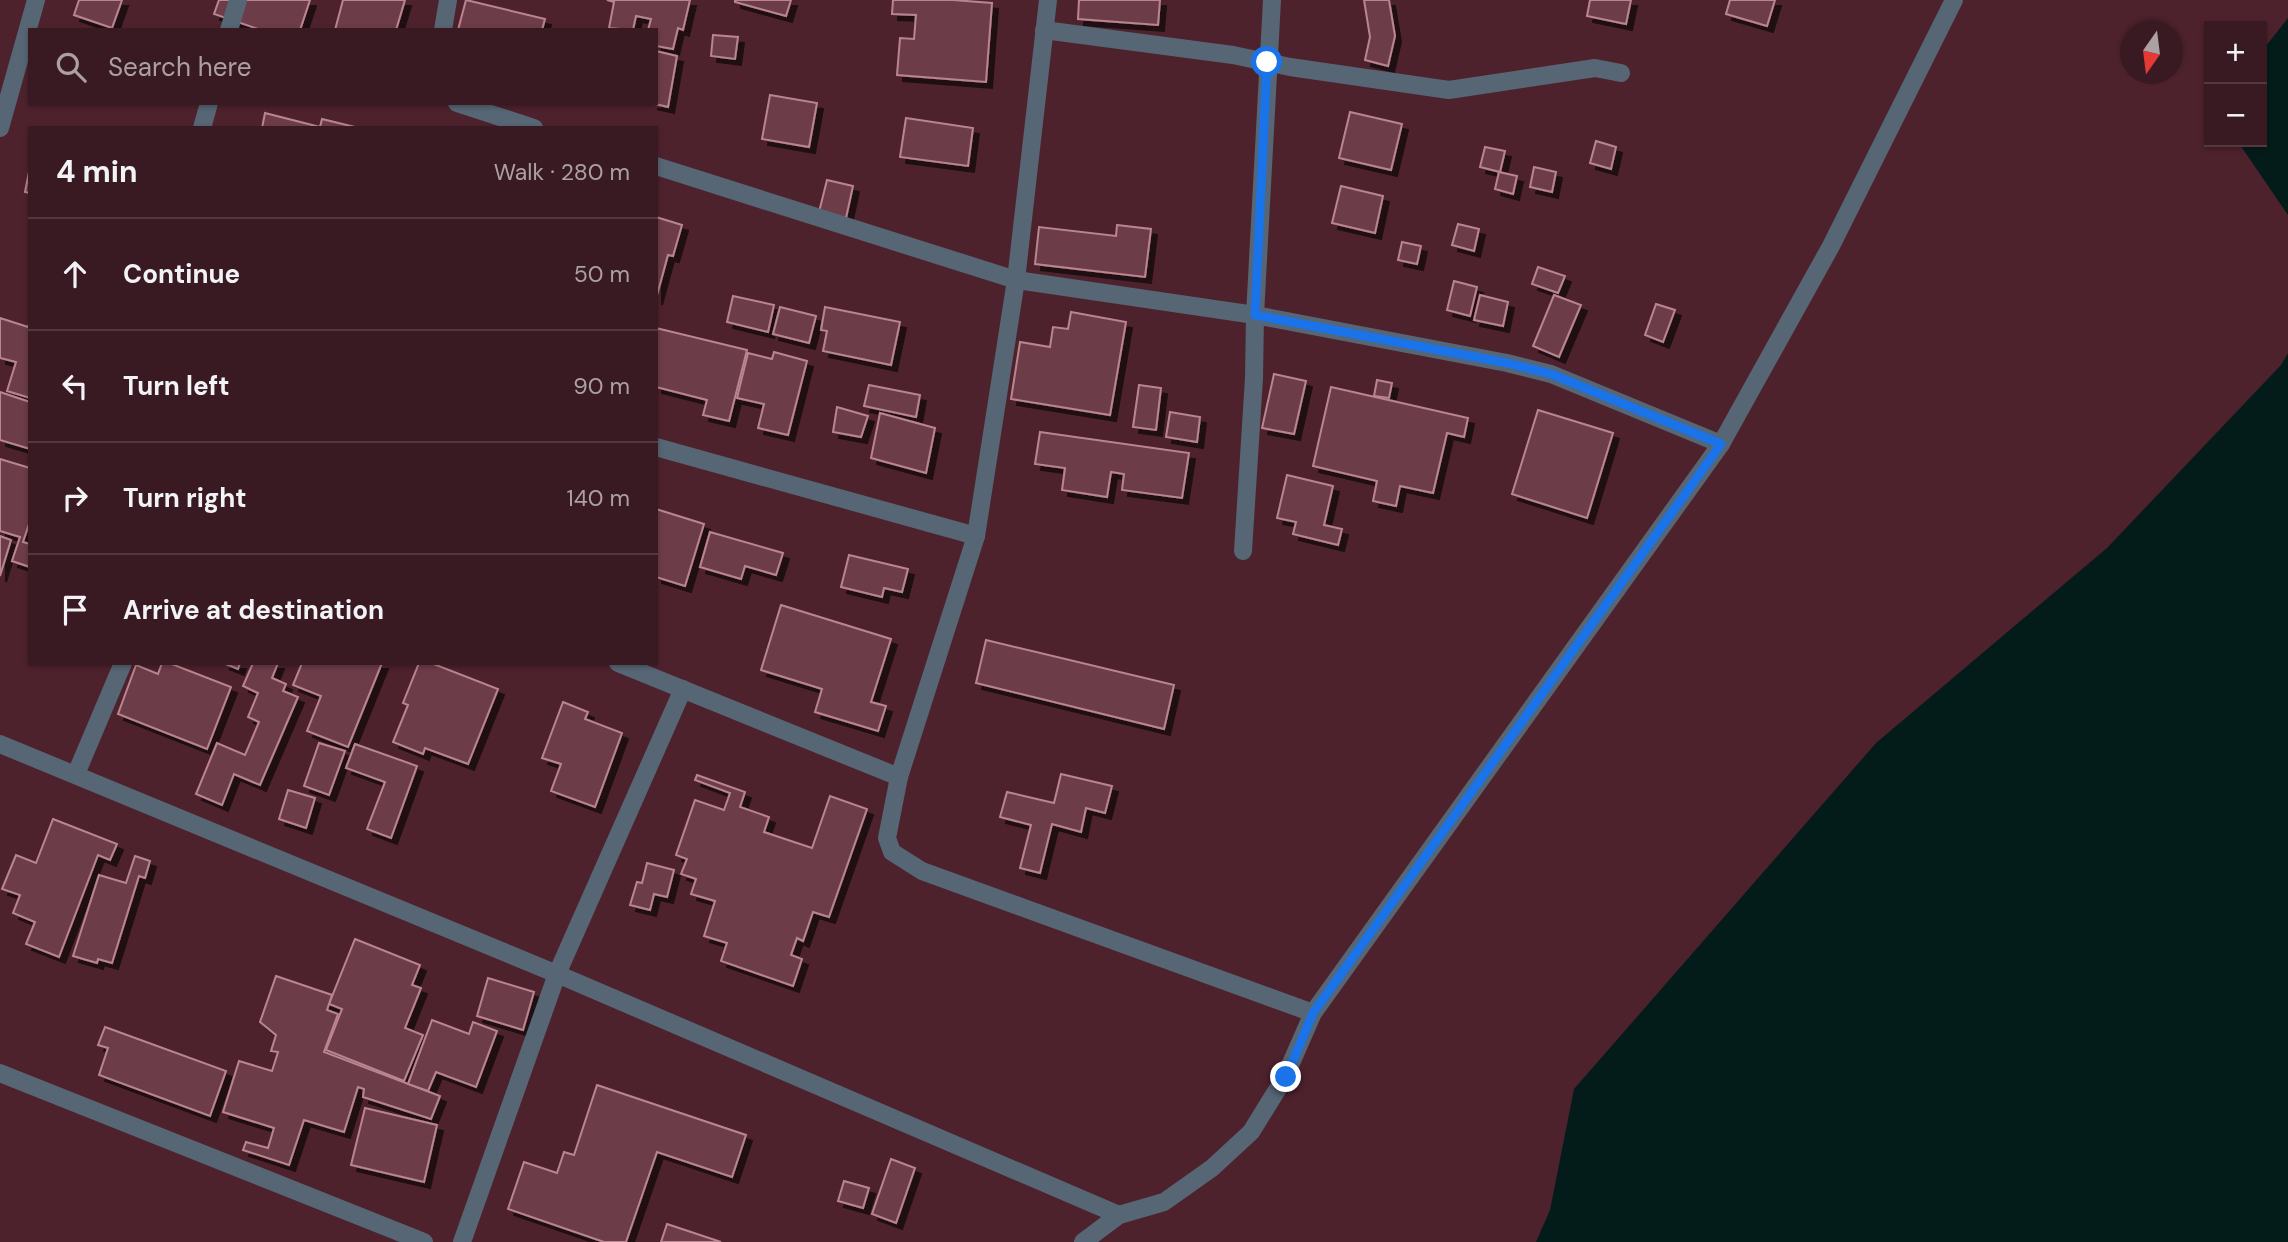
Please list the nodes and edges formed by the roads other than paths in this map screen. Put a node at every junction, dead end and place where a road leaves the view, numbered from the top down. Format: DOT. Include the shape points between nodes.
graph roads {
  1 [pos="36,0"];
  2 [pos="239,0"];
  3 [pos="448,0"];
  4 [pos="1048,0"];
  5 [pos="1272,0"];
  6 [pos="1954,0"];
  7 [pos="28,28"];
  8 [pos="28,28"];
  9 [pos="230,28"];
  10 [pos="443,28"];
  11 [pos="1044,30"];
  12 [pos="1267,62"];
  13 [pos="1621,73"];
  14 [pos="208,105"];
  15 [pos="463,105"];
  16 [pos="203,126"];
  17 [pos="528,126"];
  18 [pos="0,128"];
  19 [pos="658,167"];
  20 [pos="1016,280"];
  21 [pos="1255,315"];
  22 [pos="1721,444"];
  23 [pos="658,448"];
  24 [pos="976,536"];
  25 [pos="1243,551"];
  26 [pos="122,665"];
  27 [pos="623,665"];
  28 [pos="683,689"];
  29 [pos="0,744"];
  30 [pos="76,774"];
  31 [pos="900,777"];
  32 [pos="557,974"];
  33 [pos="1313,1013"];
  34 [pos="0,1073"];
  35 [pos="1119,1215"];
  36 [pos="424,1242"];
  37 [pos="462,1242"];
  38 [pos="1083,1242"];
  1 -- 8 [label="street"];
  2 -- 9 [label="street"];
  3 -- 10 [label="street"];
  4 -- 11 [label="street"];
  5 -- 12 [label="street"];
  6 -- 22 [label="street" via="1831,246"];
  7 -- 18 [label="street"];
  11 -- 12 [label="street"];
  11 -- 20 [label="street"];
  12 -- 13 [label="street" via="1455,90 1595,68"];
  12 -- 21 [label="street"];
  14 -- 16 [label="street"];
  15 -- 17 [label="street"];
  19 -- 20 [label="street"];
  20 -- 21 [label="street"];
  20 -- 24 [label="street"];
  21 -- 22 [label="street" via="1551,374"];
  21 -- 25 [label="street"];
  22 -- 33 [label="street"];
  23 -- 24 [label="street"];
  24 -- 31 [label="street"];
  26 -- 30 [label="street"];
  27 -- 28 [label="street"];
  28 -- 31 [label="street"];
  28 -- 32 [label="street"];
  29 -- 30 [label="street"];
  30 -- 32 [label="street"];
  31 -- 33 [label="street" via="887,838 892,852 922,870"];
  32 -- 35 [label="street"];
  32 -- 37 [label="street"];
  33 -- 35 [label="street" via="1286,1077 1251,1132 1212,1168 1164,1202"];
  34 -- 36 [label="street"];
  35 -- 38 [label="street"];
}
